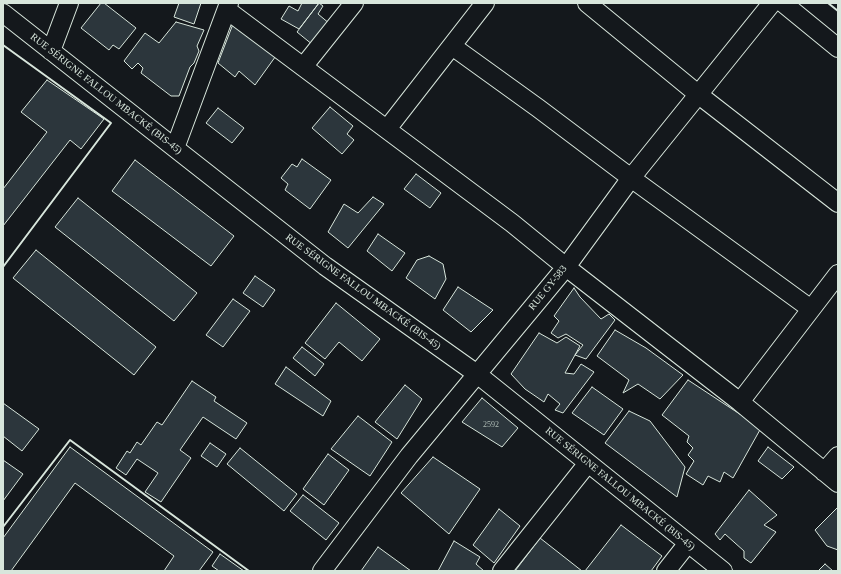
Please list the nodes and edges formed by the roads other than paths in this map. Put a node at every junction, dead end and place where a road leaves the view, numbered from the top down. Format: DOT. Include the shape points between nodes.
graph roads {
  1 [pos="69,3"];
  2 [pos="354,3"];
  3 [pos="485,3"];
  4 [pos="587,3"];
  5 [pos="772,3"];
  6 [pos="783,3"];
  7 [pos="228,6"];
  8 [pos="3,13"];
  9 [pos="452,46"];
  10 [pos="838,48"];
  11 [pos="51,51"];
  12 [pos="303,67"];
  13 [pos="699,95"];
  14 [pos="387,129"];
  15 [pos="175,148"];
  16 [pos="631,178"];
  17 [pos="838,203"];
  18 [pos="566,267"];
  19 [pos="838,274"];
  20 [pos="811,309"];
  21 [pos="477,374"];
  22 [pos="740,402"];
  23 [pos="838,456"];
  24 [pos="588,463"];
  25 [pos="831,477"];
  26 [pos="688,543"];
  27 [pos="322,571"];
  28 [pos="502,571"];
  29 [pos="666,571"];
  30 [pos="723,571"];
  1 -- 11 [label="street"];
  2 -- 12 [label="street"];
  3 -- 9 [label="street"];
  4 -- 13 [label="street"];
  5 -- 13 [label="street, RUE GY-583"];
  6 -- 10 [label="street"];
  7 -- 12 [label="street"];
  7 -- 15 [label="street"];
  8 -- 11 [label="street, RUE SÉRIGNE FALLOU MBACKÉ (BIS-45)"];
  9 -- 14 [label="street"];
  9 -- 16 [label="street"];
  11 -- 15 [label="street, RUE SÉRIGNE FALLOU MBACKÉ (BIS-45)"];
  12 -- 14 [label="street"];
  13 -- 16 [label="street, RUE GY-583"];
  13 -- 17 [label="street"];
  14 -- 18 [label="street"];
  15 -- 21 [label="street, RUE SÉRIGNE FALLOU MBACKÉ (BIS-45)" via="325,266"];
  16 -- 18 [label="street, RUE GY-583"];
  16 -- 20 [label="street"];
  18 -- 21 [label="street, RUE GY-583"];
  18 -- 22 [label="street"];
  19 -- 20 [label="street"];
  20 -- 22 [label="street"];
  21 -- 24 [label="street, RUE SÉRIGNE FALLOU MBACKÉ (BIS-45)"];
  21 -- 27 [label="street, RUE GY-583" via="409,456"];
  22 -- 25 [label="street"];
  23 -- 25 [label="street"];
  24 -- 26 [label="street, RUE SÉRIGNE FALLOU MBACKÉ (BIS-45)"];
  24 -- 28 [label="street"];
  26 -- 29 [label="street"];
  26 -- 30 [label="street, RUE SÉRIGNE FALLOU MBACKÉ (BIS-45)"];
}
